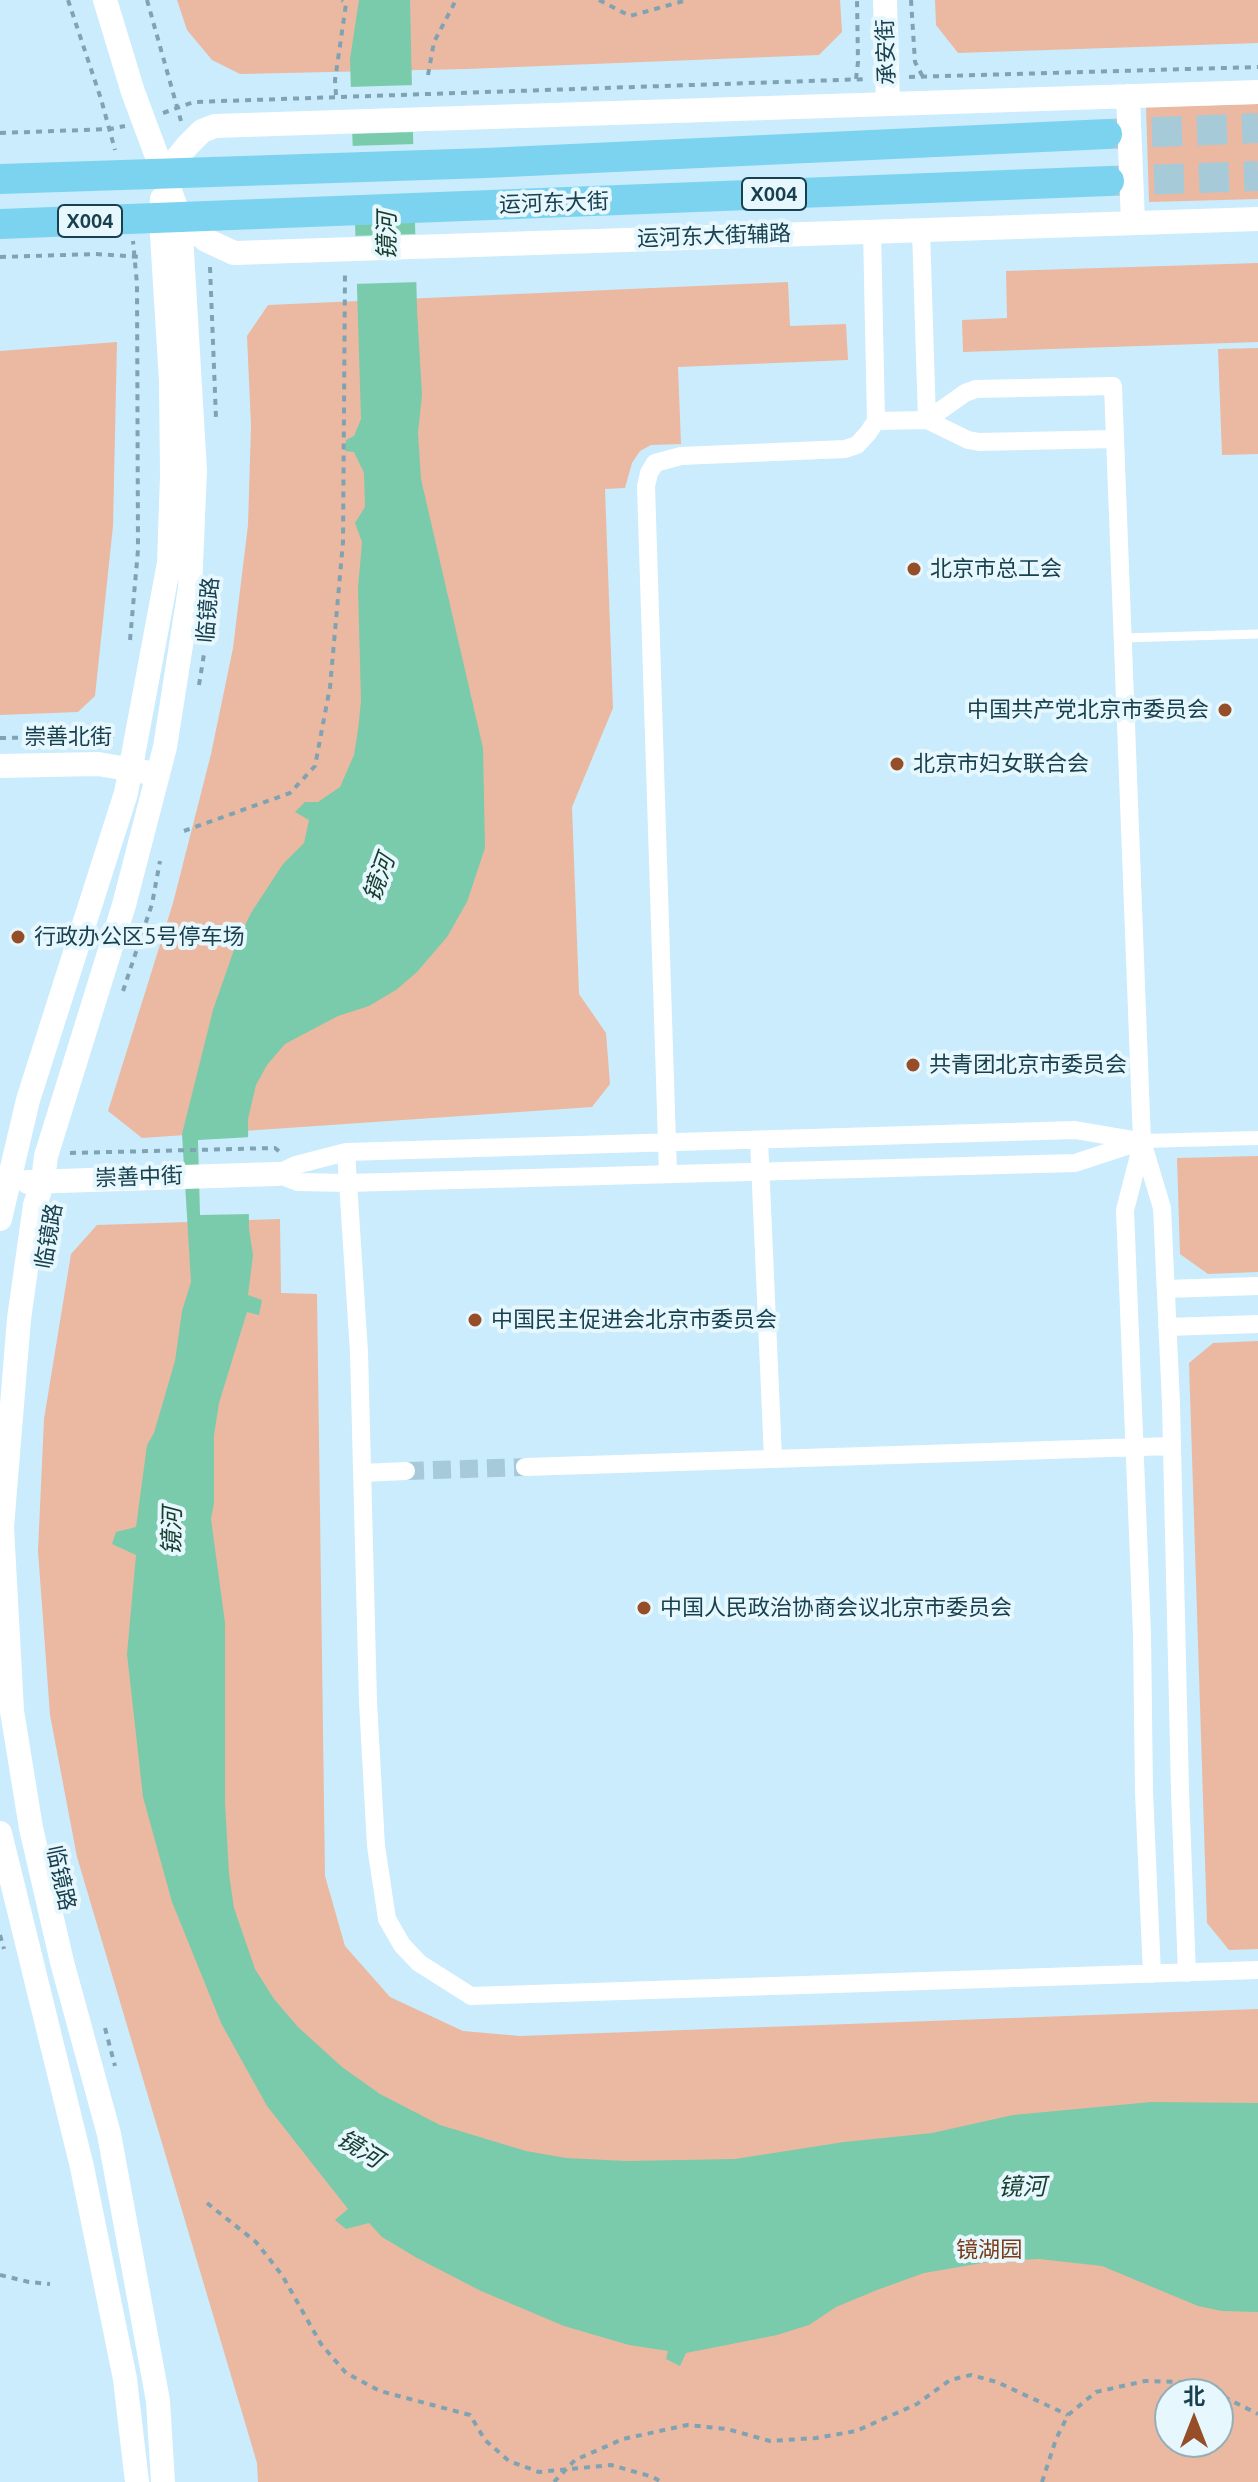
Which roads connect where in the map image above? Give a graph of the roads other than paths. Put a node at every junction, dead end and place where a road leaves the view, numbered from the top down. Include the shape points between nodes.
1 (105, 0) edge
2 (885, 0) edge
3 (1258, 92) edge
4 (1128, 96) junction
5 (888, 104) junction
6 (1107, 134) tunnel mouth
7 (165, 173) junction
8 (0, 179) edge
9 (1109, 181) tunnel mouth
10 (171, 219) junction
11 (1258, 219) edge
12 (1133, 223) junction
13 (0, 224) edge
14 (921, 230) junction
15 (872, 231) junction
16 (927, 420) junction
17 (876, 421) junction
18 (1115, 439) junction
19 (1258, 634) edge
20 (1123, 638) junction
21 (0, 766) edge
22 (122, 767) junction
23 (157, 775) junction
24 (1258, 1138) edge
25 (759, 1140) junction
26 (1142, 1141) junction
27 (667, 1142) junction
28 (346, 1152) junction
29 (761, 1171) junction
30 (277, 1174) junction
31 (668, 1174) junction
32 (52, 1181) junction
33 (5, 1183) edge
34 (348, 1183) junction
35 (0, 1219) edge
36 (1258, 1286) edge
37 (1166, 1289) junction
38 (1258, 1324) edge
39 (1167, 1327) junction
40 (1134, 1446) junction
41 (1172, 1446) junction
42 (773, 1458) junction
43 (525, 1467) tunnel mouth
44 (406, 1471) tunnel mouth
45 (362, 1473) junction
46 (1, 1527) edge
47 (0, 1833) edge
48 (1258, 1970) edge
49 (1187, 1973) junction
50 (1152, 1974) junction
51 (137, 2482) edge
52 (163, 2482) edge

1 - 7 street, 临镜路
2 - 5 street, 承安街
3 - 4 street
4 - 5 street
4 - 12 street
5 - 7 street via 454,117 335,115 215,126 202,131
6 - 7 main road, 运河东大街 / X004
7 - 8 main road, 运河东大街 / X004
7 - 10 street, 临镜路
9 - 10 main road, 运河东大街 / X004
10 - 13 main road, 运河东大街 / X004
10 - 15 street, 运河东大街辅路 via 234,253 340,256 451,245
10 - 22 street, 临镜路 via 169,563
10 - 23 street, 临镜路 via 195,471 190,588
11 - 12 street, 运河东大街辅路
12 - 14 street, 运河东大街辅路
14 - 15 street, 运河东大街辅路
14 - 16 street
15 - 17 street
16 - 17 street
16 - 18 street via 979,442
16 - 18 street via 976,389 1113,386
17 - 27 street via 857,445 845,449 681,456 655,463 649,473
18 - 20 street
19 - 20 lane
20 - 26 street
21 - 22 street, 崇善北街
22 - 23 street, 崇善北街
22 - 33 street, 临镜路 via 105,865
23 - 32 street, 临镜路
24 - 26 street
25 - 26 street via 1075,1130
25 - 27 street
25 - 29 street
26 - 29 street via 1075,1163
26 - 37 street via 1162,1208
26 - 40 street via 1125,1210
27 - 28 street
27 - 31 street
28 - 30 street
28 - 34 street
29 - 31 street
29 - 42 street
30 - 32 street, 崇善中街
30 - 34 street via 298,1182
31 - 34 street
32 - 33 street, 崇善中街
32 - 46 street, 临镜路 via 35,1205
33 - 35 street, 临镜路
34 - 45 street
36 - 37 street
37 - 39 street
38 - 39 street
39 - 41 street
40 - 41 street
40 - 42 street
40 - 50 street
41 - 49 street
42 - 43 street
44 - 45 street
45 - 50 street via 376,1846 387,1919 419,1963 471,1996
46 - 52 street, 临镜路 via 12,1711 31,1828 109,2134 158,2401
47 - 51 street via 88,2197 125,2379
48 - 49 street
49 - 50 street

